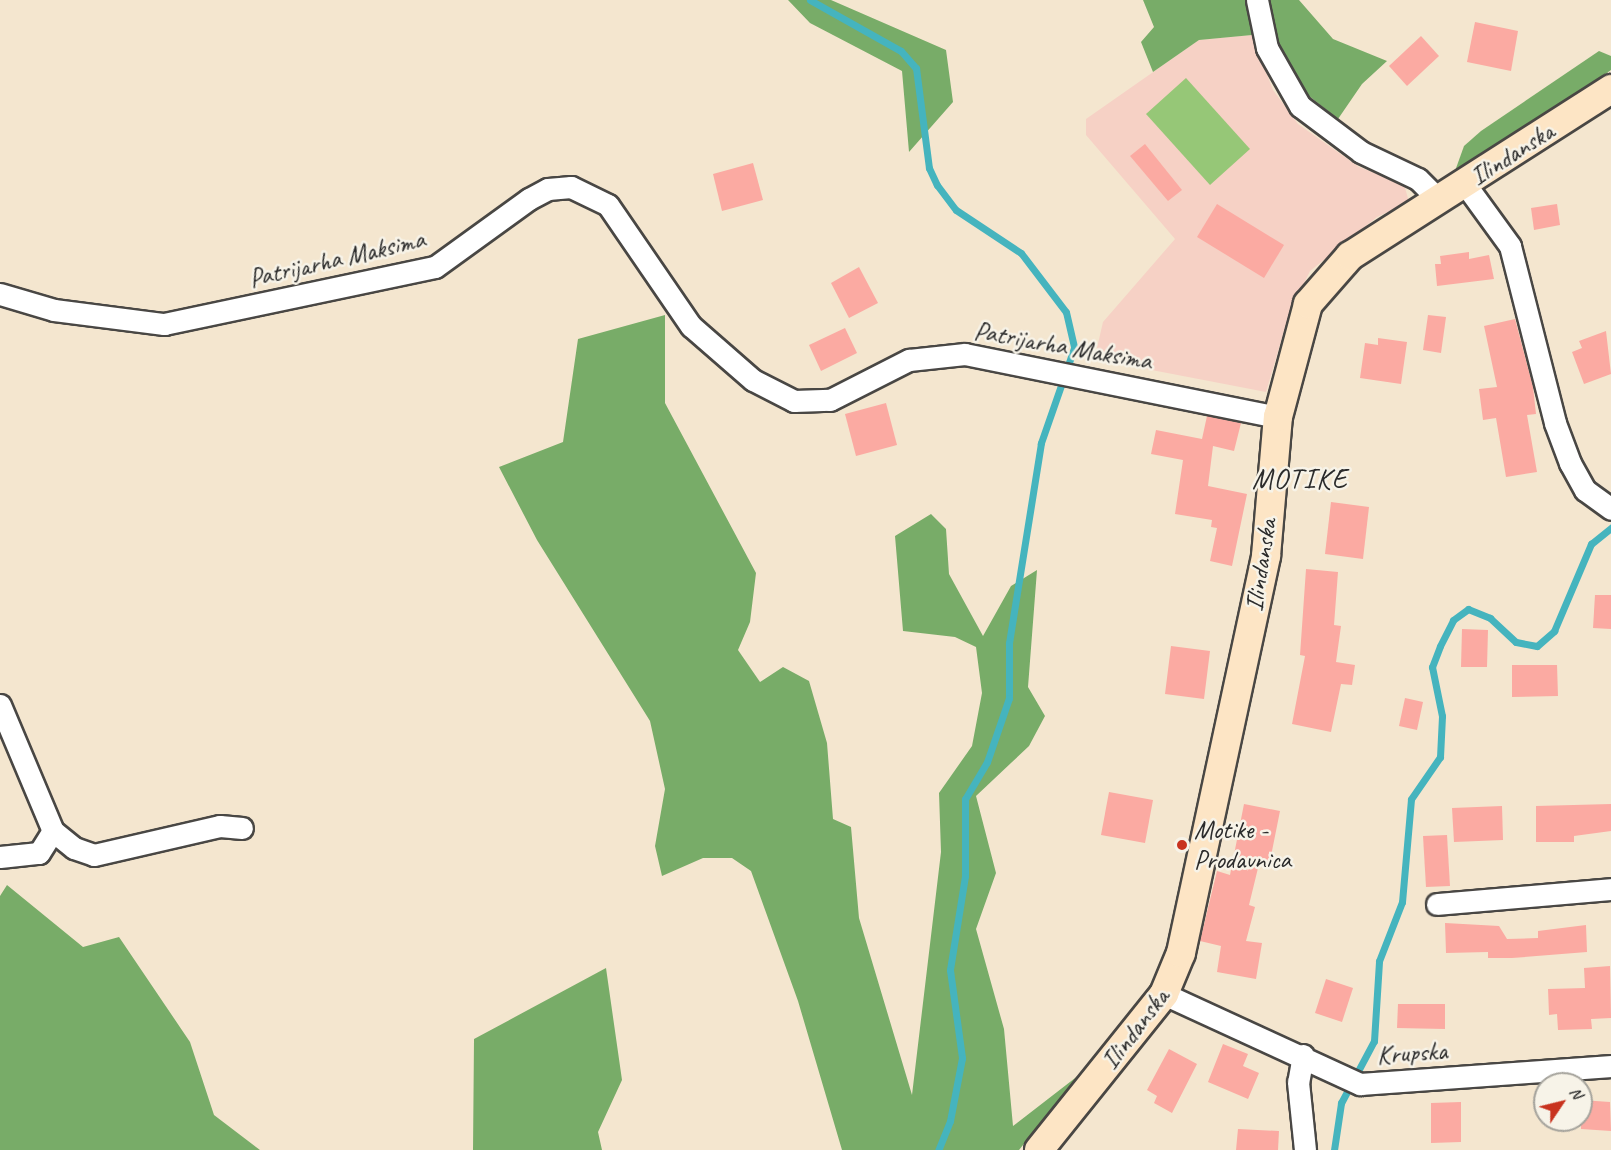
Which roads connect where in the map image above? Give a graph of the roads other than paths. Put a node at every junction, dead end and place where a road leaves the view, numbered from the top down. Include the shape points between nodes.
1 (1257, 0) edge
2 (1611, 89) edge
3 (1466, 184) junction
4 (1438, 200) junction
5 (0, 294) edge
6 (1278, 417) junction
7 (1611, 509) edge
8 (0, 705) edge
9 (243, 828) dead end
10 (53, 831) junction
11 (0, 857) edge
12 (1611, 889) edge
13 (1437, 904) dead end
14 (1164, 994) junction
15 (1302, 1055) junction
16 (1611, 1066) edge
17 (1039, 1150) edge
18 (1305, 1150) edge

1 - 4 street via 1267,48 1300,106 1361,152 1418,179
2 - 3 street, Ilindanska
3 - 4 street, Ilindanska
3 - 7 street via 1510,246 1554,423 1570,463 1585,490
4 - 6 street, Ilindanska via 1350,256 1319,286 1308,304
5 - 6 street, Patrijarha Maksima via 54,310 164,324 435,267 529,199 548,189 571,187 608,205 691,326 753,380 794,401 830,400 909,360 965,354 1080,374
6 - 14 street, Ilindanska via 1266,556 1192,905
8 - 10 street
9 - 10 street via 220,826 94,855 74,848
10 - 11 street via 39,853
12 - 13 street
14 - 15 street, Krupska
14 - 17 street, Ilindanska
15 - 16 street, Krupska via 1360,1084
15 - 18 street via 1298,1082

